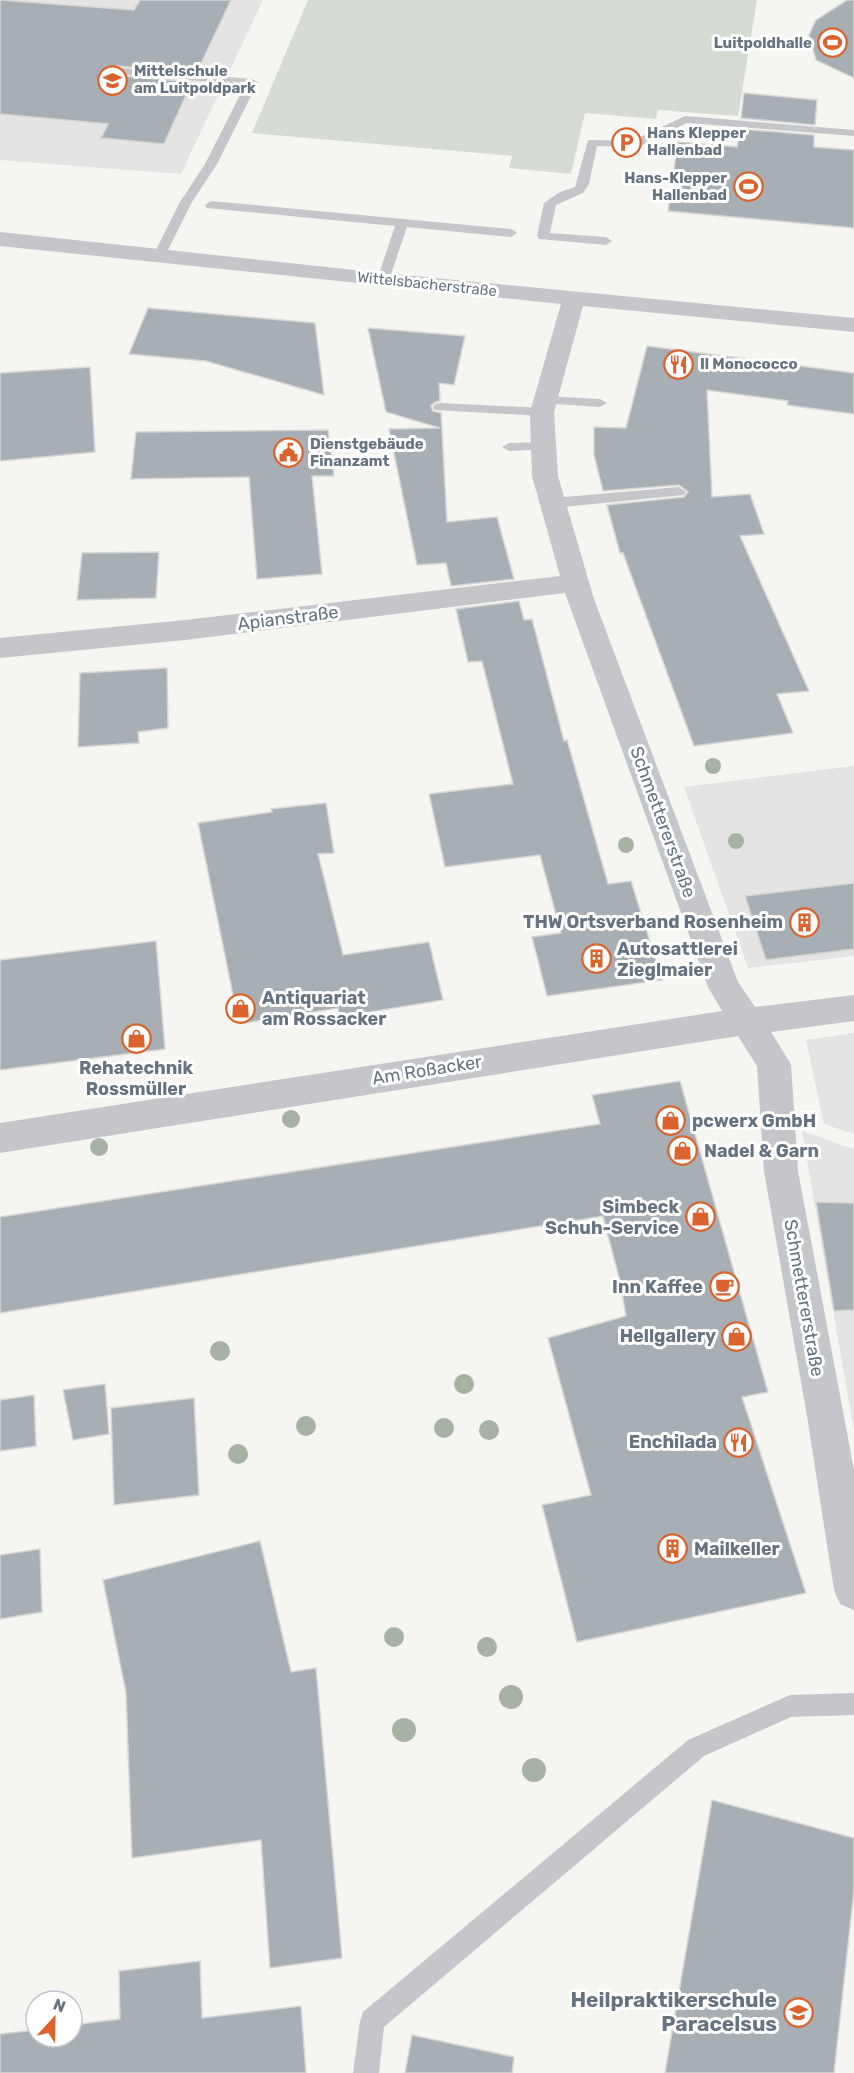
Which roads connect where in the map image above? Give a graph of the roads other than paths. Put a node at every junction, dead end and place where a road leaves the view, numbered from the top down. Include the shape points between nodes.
1 (117, 71) dead end
2 (854, 133) edge
3 (211, 205) dead end
4 (402, 223) junction
5 (512, 233) dead end
6 (0, 239) edge
7 (606, 241) dead end
8 (159, 256) junction
9 (383, 280) junction
10 (574, 298) junction
11 (854, 325) edge
12 (600, 403) dead end
13 (544, 406) junction
14 (440, 407) dead end
15 (544, 446) junction
16 (509, 447) dead end
17 (680, 492) dead end
18 (553, 503) junction
19 (575, 583) junction
20 (0, 648) edge
21 (854, 1008) edge
22 (745, 1021) junction
23 (0, 1138) edge
24 (854, 1590) edge
25 (854, 1704) edge
26 (366, 2073) edge

1 - 8 lane via 252,82
2 - 7 lane via 685,119 634,145 592,142 583,184 579,190 550,203 543,236
3 - 4 lane
4 - 5 lane
4 - 9 lane
6 - 8 street, Wittelsbacherstraße
8 - 9 street, Wittelsbacherstraße
9 - 10 street, Wittelsbacherstraße
10 - 11 street, Wittelsbacherstraße
10 - 13 street, Schmettererstraße
12 - 13 lane
13 - 14 lane
13 - 15 street, Schmettererstraße
15 - 16 lane
15 - 18 street, Schmettererstraße via 545,476
17 - 18 lane
18 - 19 street, Schmettererstraße
19 - 20 street, Apianstraße
19 - 22 street, Schmettererstraße via 724,987
21 - 22 street, Am Roßacker
22 - 23 street, Am Roßacker
22 - 24 street, Schmettererstraße via 774,1064 781,1171
25 - 26 lane via 790,1706 696,1748 372,2021

